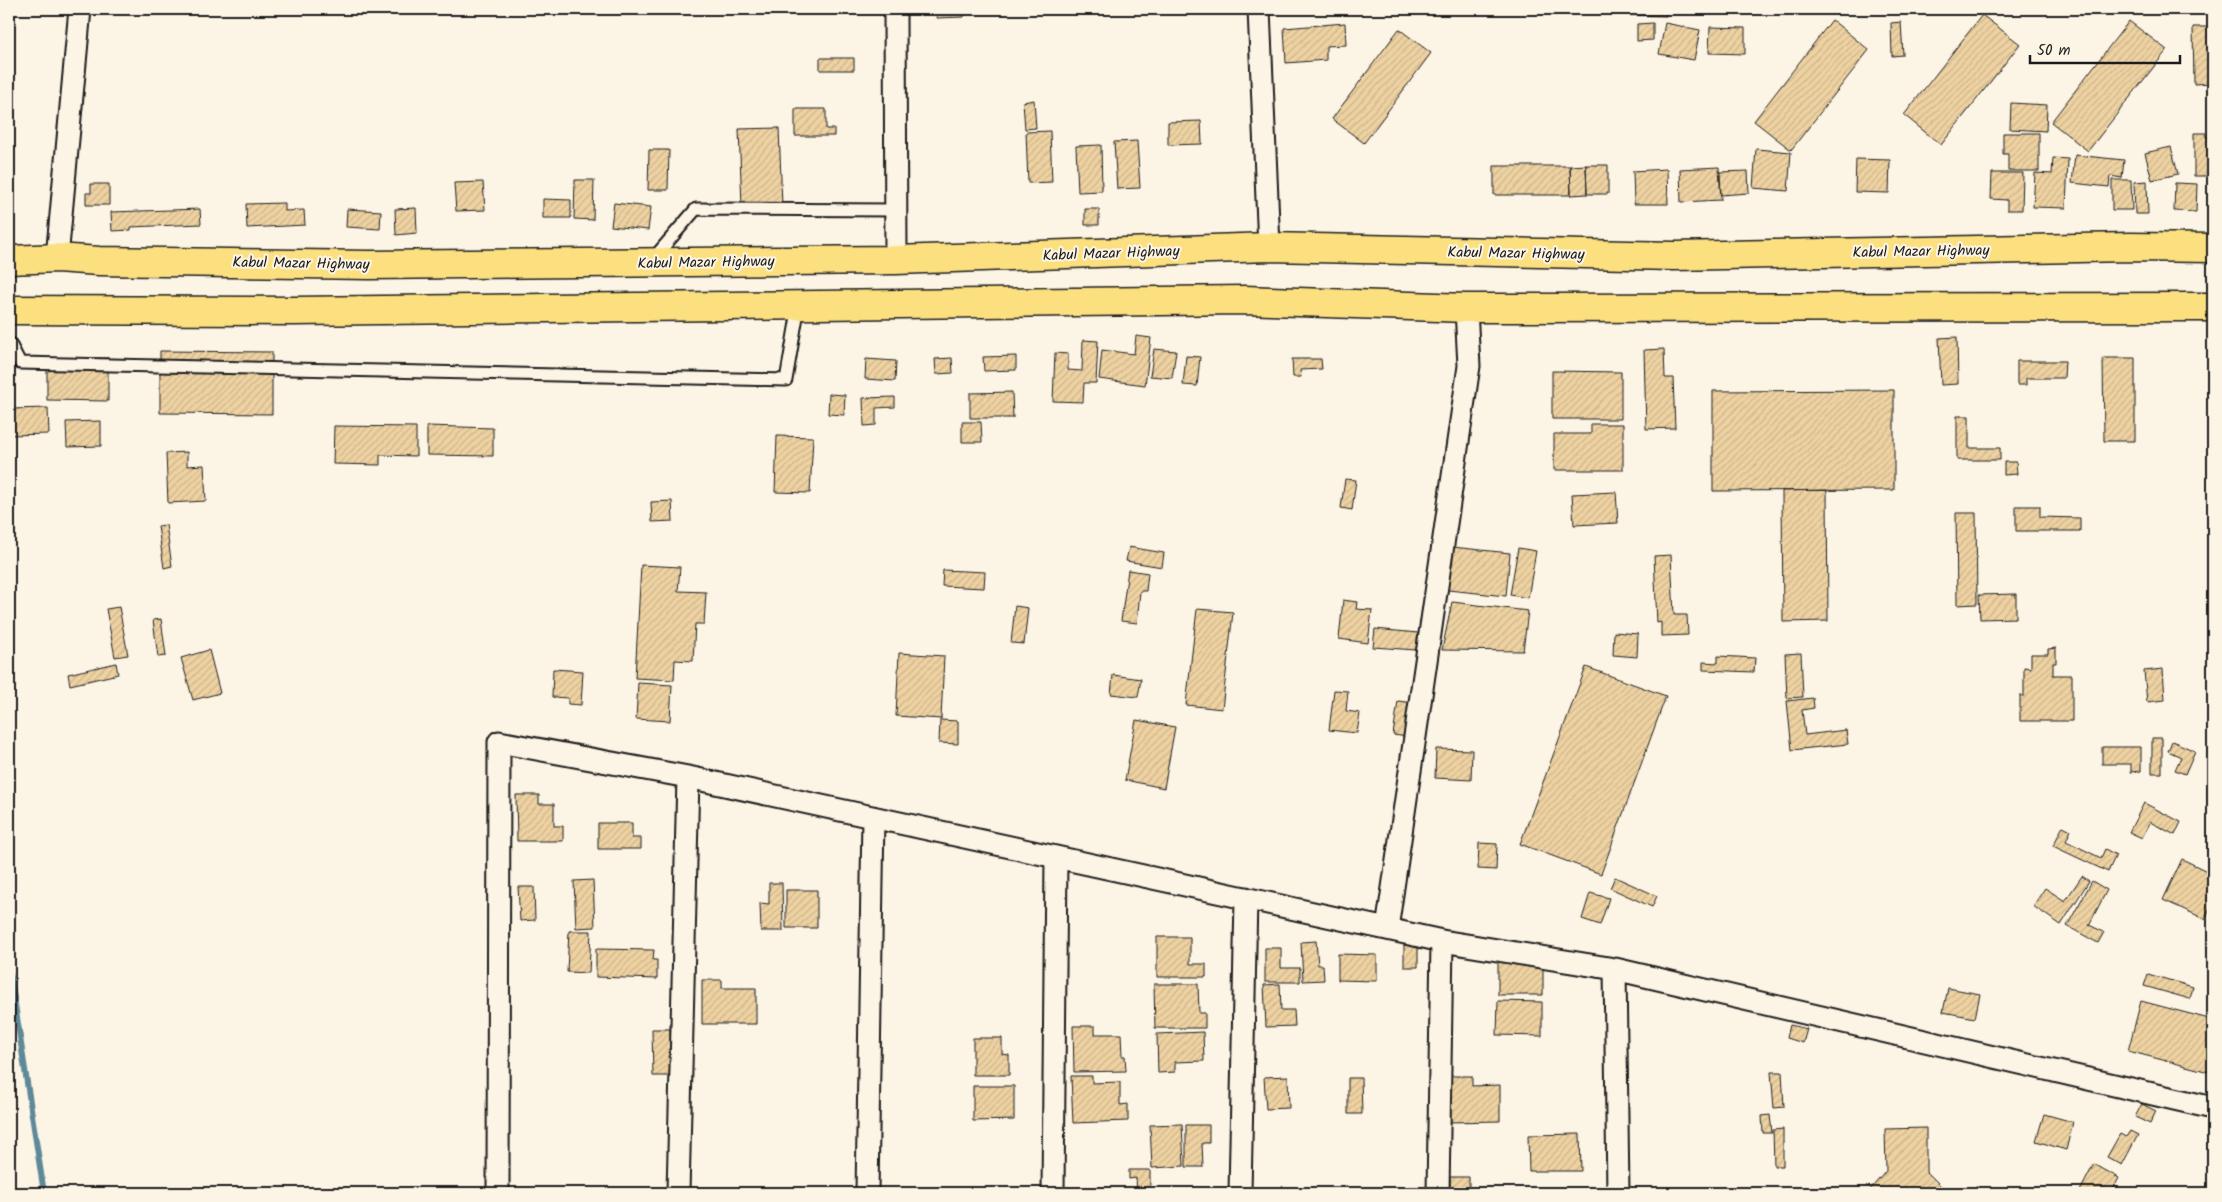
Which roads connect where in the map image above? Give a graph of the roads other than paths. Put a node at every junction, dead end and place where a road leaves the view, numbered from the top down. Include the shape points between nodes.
1 (80, 9) edge
2 (895, 9) edge
3 (1259, 9) edge
4 (896, 210) junction
5 (1269, 247) junction
6 (2213, 248) edge
7 (58, 258) junction
8 (9, 260) edge
9 (896, 260) junction
10 (651, 263) junction
11 (799, 306) junction
12 (2213, 307) edge
13 (1466, 308) junction
14 (9, 310) edge
15 (9, 342) edge
16 (688, 777) junction
17 (873, 817) junction
18 (1056, 857) junction
19 (1246, 898) junction
20 (1387, 929) junction
21 (1442, 941) junction
22 (1614, 969) junction
23 (2213, 1108) edge
24 (498, 1193) edge
25 (678, 1193) edge
26 (867, 1193) edge
27 (1053, 1193) edge
28 (1240, 1193) edge
29 (1438, 1193) edge
30 (1618, 1193) edge

1 - 7 street
2 - 4 street
3 - 5 street
4 - 9 street
4 - 10 lane via 696,209
5 - 6 highway, Kabul Mazar Highway via 1674,256
5 - 9 highway, Kabul Mazar Highway
7 - 8 highway, Kabul Mazar Highway
7 - 10 highway, Kabul Mazar Highway via 369,265
9 - 10 highway, Kabul Mazar Highway
11 - 13 highway via 1245,300
11 - 14 highway
11 - 15 lane via 786,380 20,363
12 - 13 highway
13 - 20 street via 1469,366
16 - 17 street
16 - 24 street via 500,742
16 - 25 street
17 - 18 street
17 - 26 street
18 - 19 street
18 - 27 street
19 - 20 street
19 - 28 street
20 - 21 street
21 - 22 street
21 - 29 street
22 - 23 street
22 - 30 street

